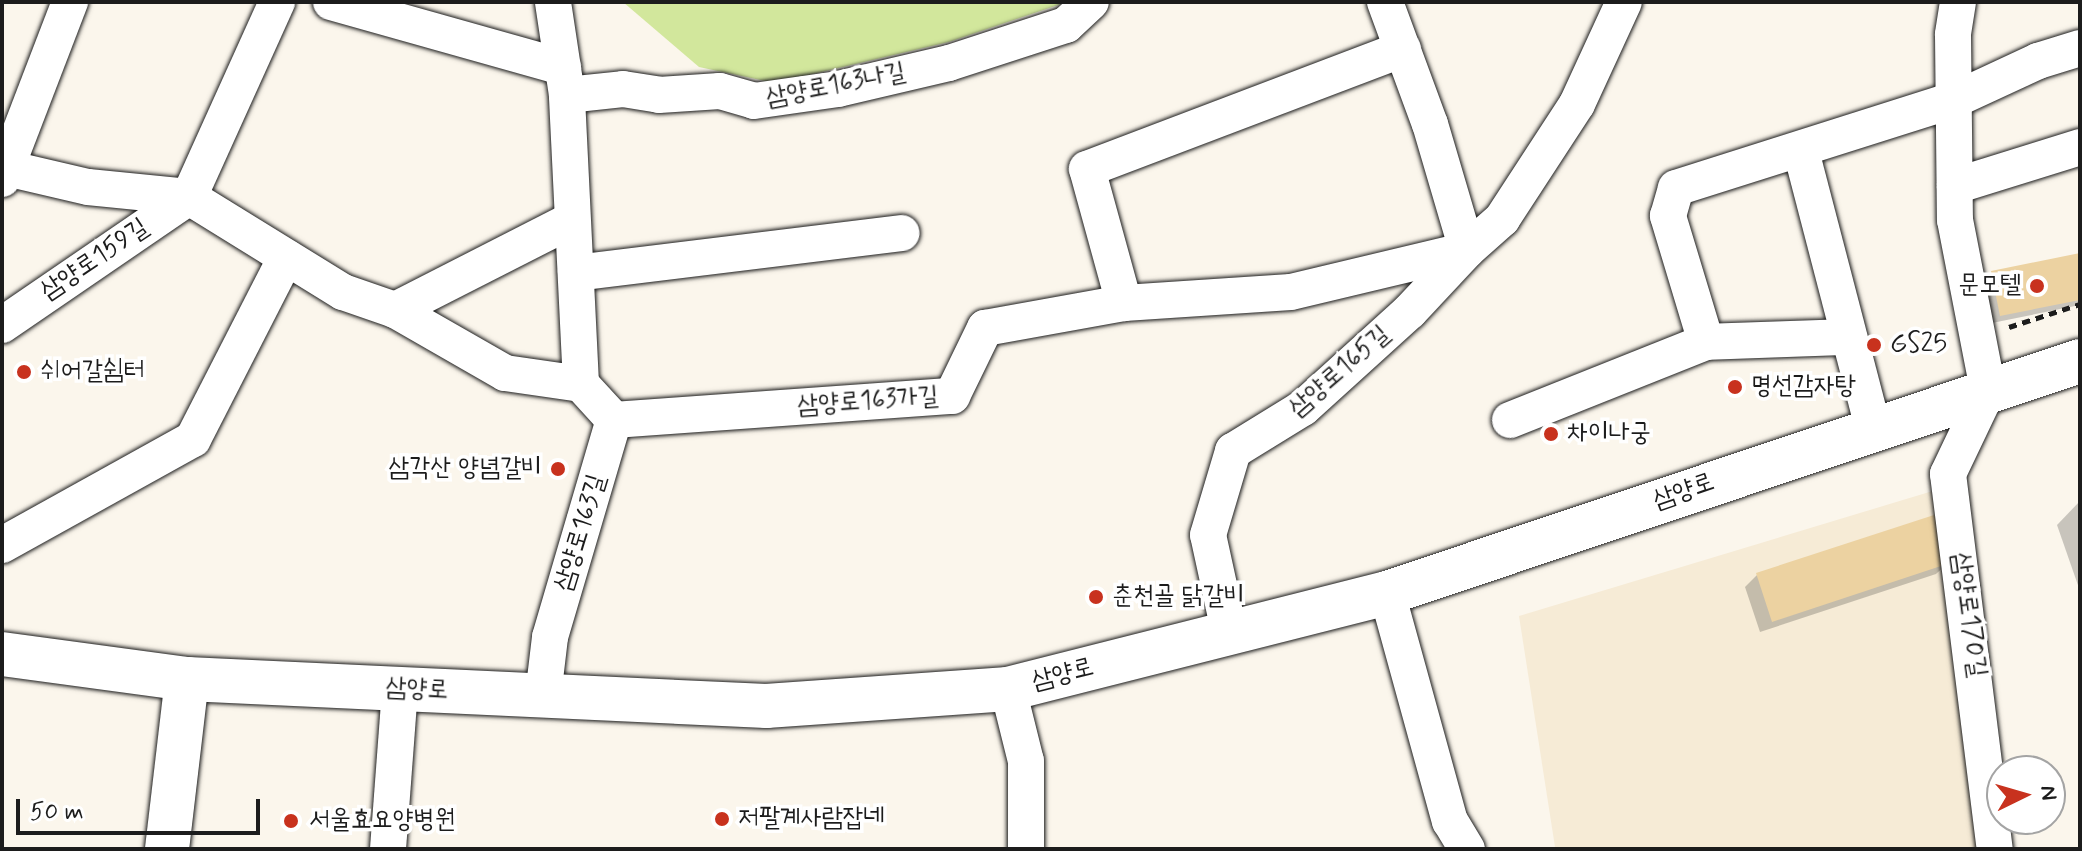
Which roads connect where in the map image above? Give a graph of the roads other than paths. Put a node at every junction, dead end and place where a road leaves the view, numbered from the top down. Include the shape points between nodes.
1 (70, 2) edge
2 (277, 2) edge
3 (331, 2) edge
4 (553, 2) edge
5 (1091, 2) edge
6 (1385, 2) edge
7 (1624, 2) edge
8 (1958, 2) edge
9 (2080, 48) edge
10 (1403, 49) junction
11 (565, 81) junction
12 (1954, 100) junction
13 (2080, 147) edge
14 (1801, 151) junction
15 (4, 171) edge
16 (1955, 186) junction
17 (189, 197) junction
18 (570, 221) junction
19 (902, 233) dead end
20 (1467, 250) junction
21 (286, 257) junction
22 (576, 273) junction
23 (1124, 303) junction
24 (395, 310) junction
25 (2, 325) edge
26 (1846, 337) junction
27 (1706, 342) junction
28 (2080, 361) edge
29 (581, 384) junction
30 (1988, 390) junction
31 (614, 420) junction
32 (1510, 420) dead end
33 (1873, 427) junction
34 (2, 545) edge
35 (1387, 593) junction
36 (1229, 631) junction
37 (2, 654) edge
38 (187, 679) junction
39 (400, 689) junction
40 (1008, 689) junction
41 (543, 696) junction
42 (167, 849) edge
43 (388, 849) edge
44 (1026, 849) edge
45 (1467, 849) edge
46 (1995, 849) edge

1 - 15 street
2 - 17 street
3 - 11 street
4 - 11 street
5 - 11 street, 삼양로163나길 via 1066,25 949,63 838,89 754,101 720,91 659,95
6 - 10 street
7 - 20 street, 삼양로165길 via 1577,104 1502,219
8 - 12 street
9 - 12 street via 2038,61
10 - 20 street
10 - 23 street via 1087,169
11 - 18 street
12 - 14 street
12 - 16 street
13 - 16 street
14 - 26 street
14 - 27 street via 1684,184 1668,200 1668,216
15 - 17 street via 88,187
16 - 30 street via 1955,220
17 - 21 street
17 - 25 street, 삼양로159길
18 - 22 street
18 - 24 street
19 - 22 street
20 - 23 street, 삼양로163가길 via 1291,292
20 - 36 street, 삼양로165길 via 1410,311 1303,408 1233,451 1208,535
21 - 24 street via 343,292
21 - 34 street via 193,439
22 - 29 street
23 - 31 street, 삼양로163가길 via 985,328 952,396
24 - 29 street via 505,373
26 - 27 street
26 - 33 street
27 - 32 street
28 - 30 main road, 삼양로
29 - 31 street
30 - 33 main road, 삼양로
30 - 46 street, 삼양로170길 via 1948,474
31 - 41 street, 삼양로163길 via 550,637
33 - 35 main road, 삼양로
35 - 36 main road, 삼양로
35 - 45 street via 1450,821
36 - 40 main road, 삼양로
37 - 38 main road, 삼양로
38 - 39 main road, 삼양로
38 - 42 main road
39 - 41 main road, 삼양로
39 - 43 street
40 - 41 main road, 삼양로 via 766,706
40 - 44 street via 1026,761

